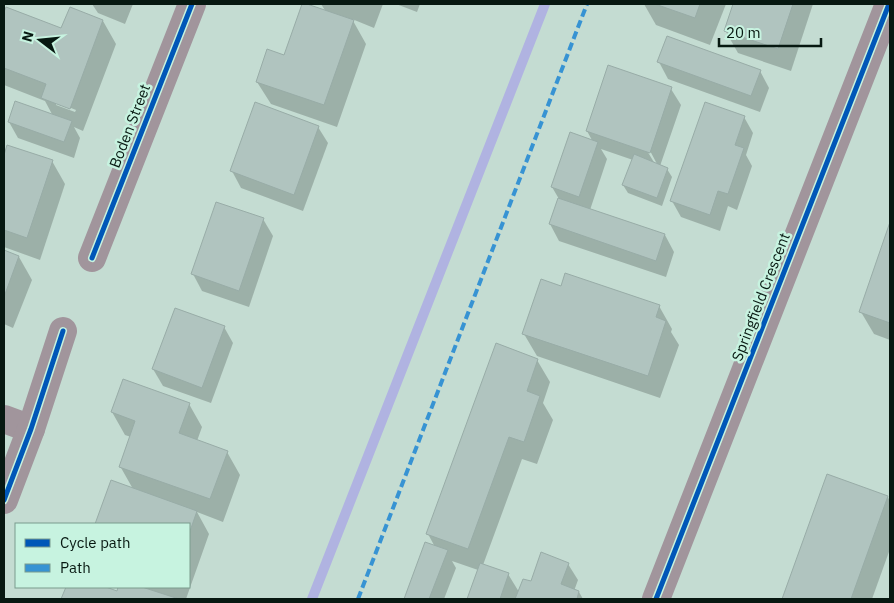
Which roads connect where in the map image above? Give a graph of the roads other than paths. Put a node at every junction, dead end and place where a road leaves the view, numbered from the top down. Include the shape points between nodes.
1 (192, 4) edge
2 (889, 4) edge
3 (92, 258) dead end
4 (63, 331) dead end
5 (4, 419) edge
6 (31, 429) junction
7 (4, 500) edge
8 (656, 599) edge

1 - 3 street, Boden Street
2 - 8 street, Springfield Crescent
4 - 6 street
5 - 6 street
6 - 7 street

